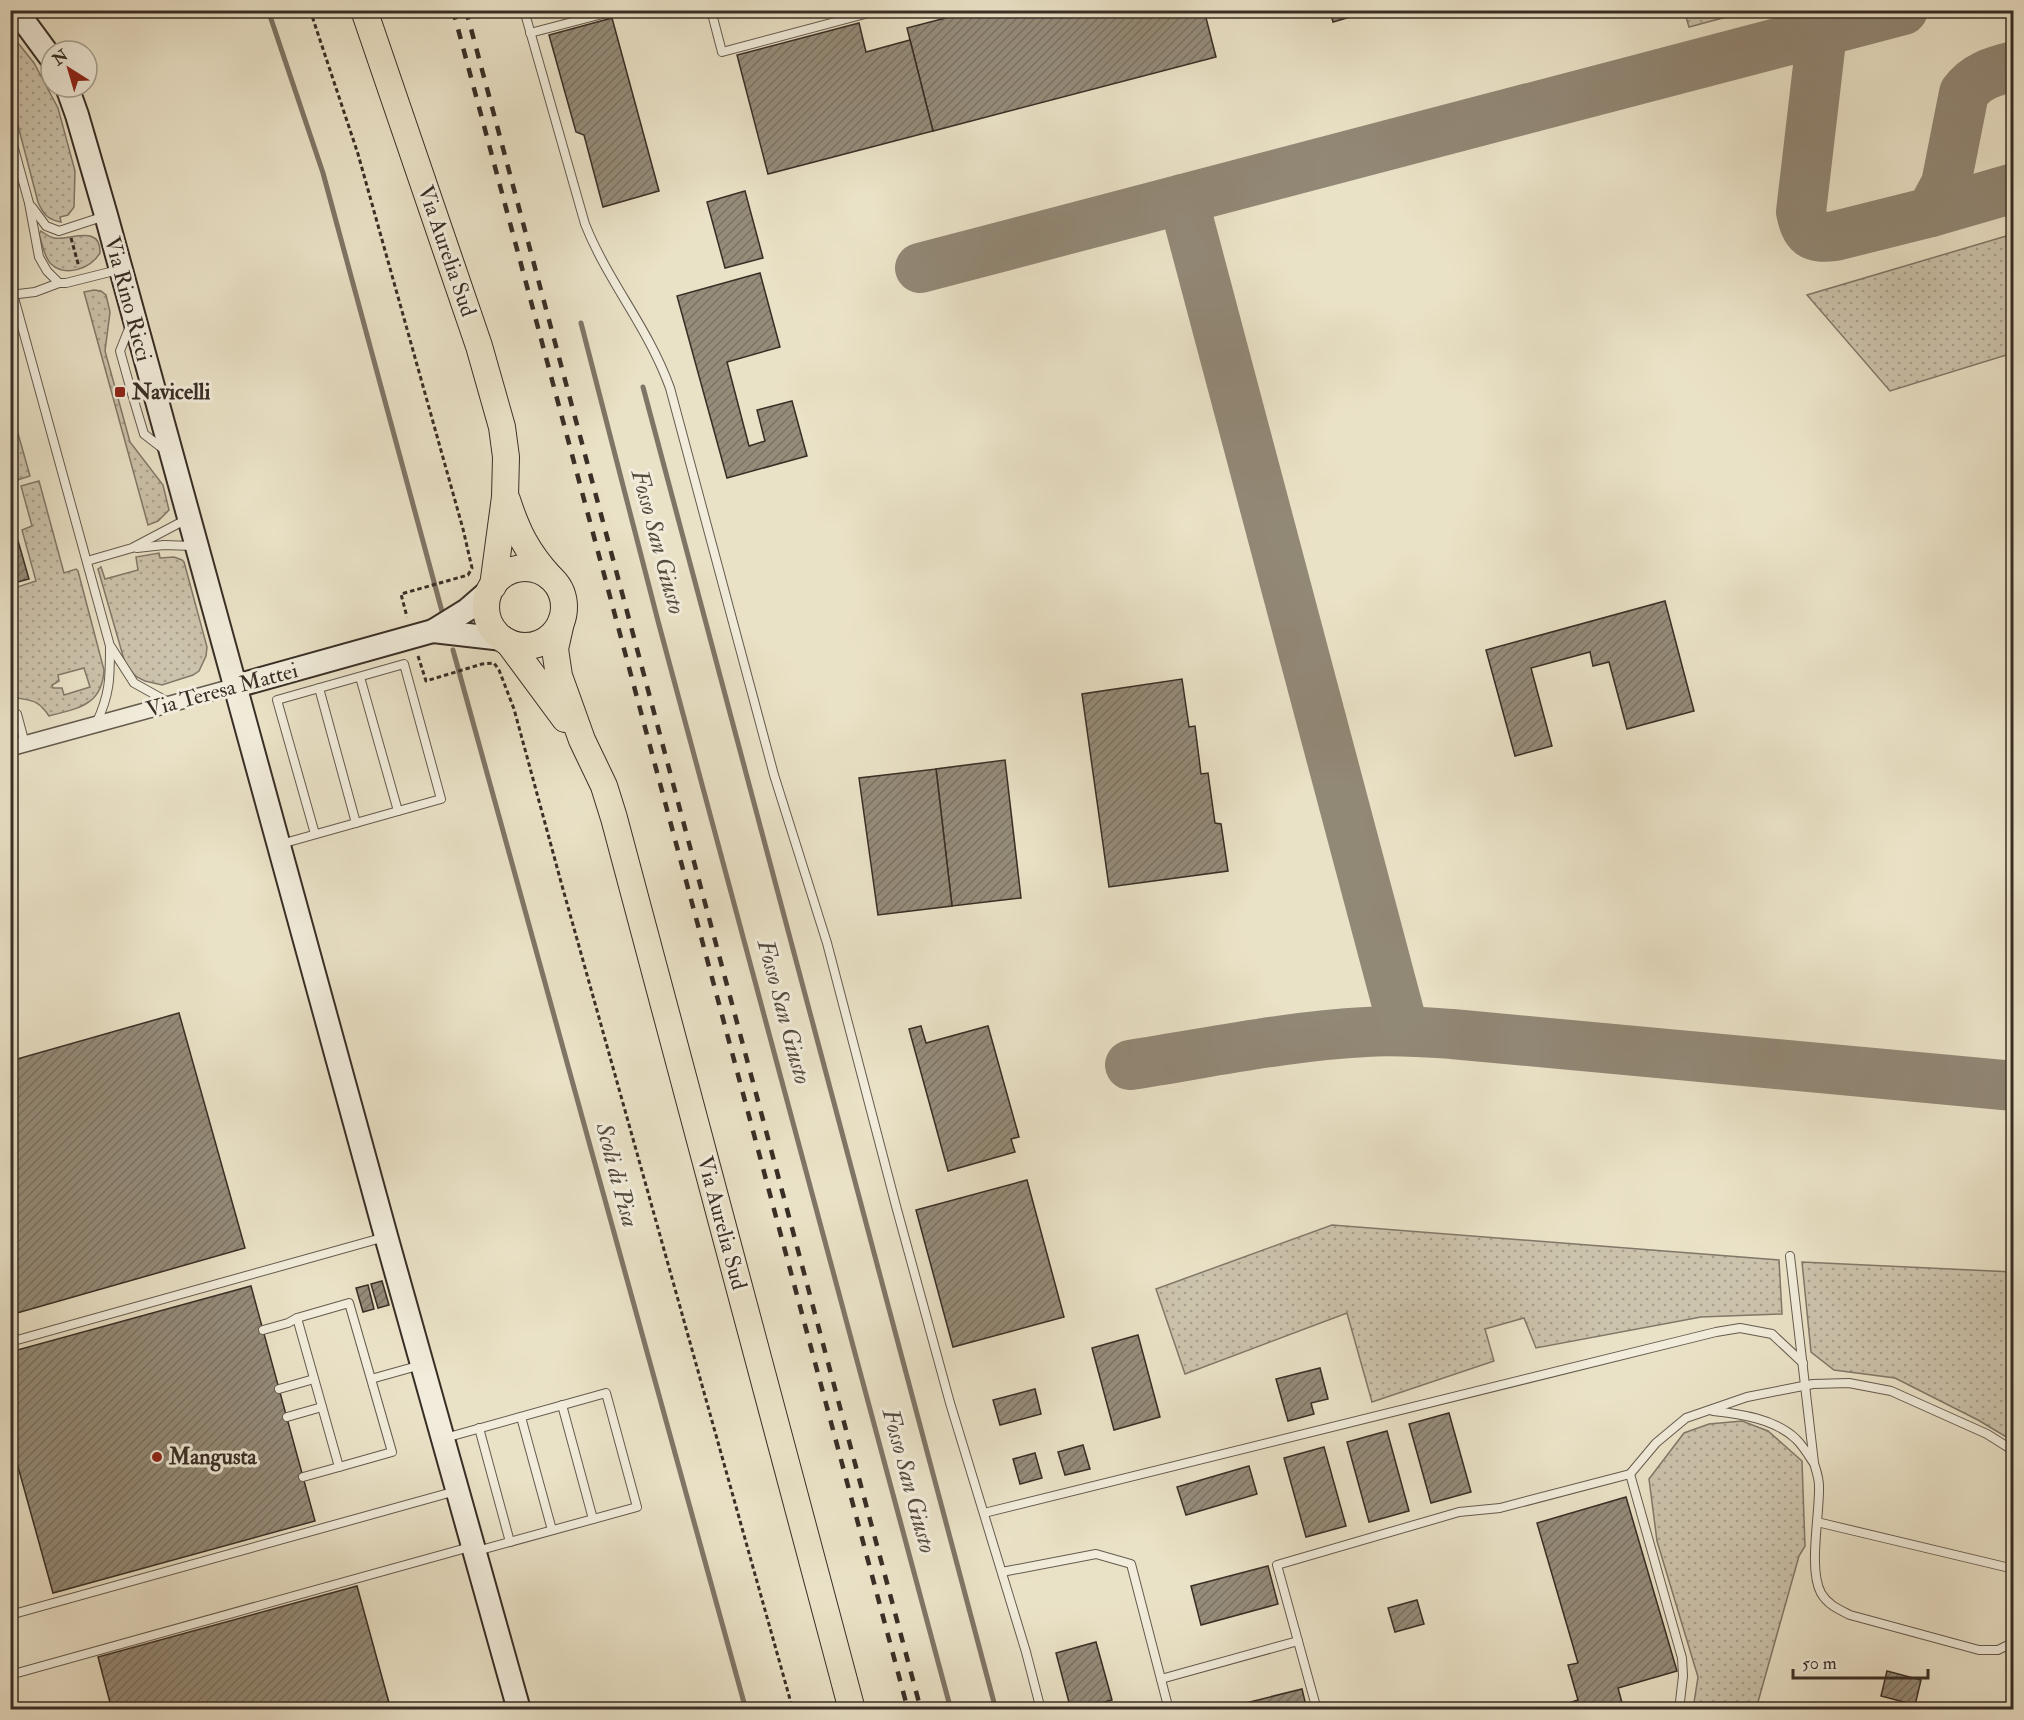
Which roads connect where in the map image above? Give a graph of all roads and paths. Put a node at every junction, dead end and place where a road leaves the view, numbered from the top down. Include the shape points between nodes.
1 (14, 10) edge
2 (310, 10) edge
3 (364, 10) edge
4 (524, 10) edge
5 (618, 10) edge
6 (711, 10) edge
7 (880, 10) edge
8 (849, 15) edge
9 (530, 33) junction
10 (39, 42) edge
11 (71, 99) edge
12 (10, 134) edge
13 (29, 203) junction
14 (106, 215) junction
15 (71, 237) dead end
16 (120, 269) junction
17 (80, 270) dead end
18 (59, 283) junction
19 (12, 294) edge
20 (506, 497) junction
21 (189, 518) junction
22 (195, 546) junction
23 (132, 548) junction
24 (87, 561) junction
25 (550, 577) junction
26 (491, 588) junction
27 (561, 622) junction
28 (408, 623) dead end
29 (433, 631) junction
30 (505, 641) junction
31 (110, 646) junction
32 (418, 655) dead end
33 (360, 677) junction
34 (236, 686) junction
35 (319, 688) junction
36 (170, 704) junction
37 (10, 716) edge
38 (96, 724) junction
39 (582, 740) junction
40 (18, 746) edge
41 (398, 811) junction
42 (356, 823) junction
43 (315, 834) junction
44 (279, 844) junction
45 (386, 1236) junction
46 (1790, 1256) dead end
47 (297, 1318) junction
48 (263, 1330) dead end
49 (10, 1342) edge
50 (1803, 1363) junction
51 (423, 1365) junction
52 (314, 1379) junction
53 (371, 1379) junction
54 (1805, 1385) junction
55 (279, 1389) dead end
56 (562, 1405) junction
57 (322, 1407) junction
58 (1709, 1410) junction
59 (287, 1417) dead end
60 (521, 1417) junction
61 (479, 1428) junction
62 (443, 1438) junction
63 (2013, 1451) edge
64 (1814, 1463) junction
65 (339, 1467) junction
66 (1630, 1474) junction
67 (303, 1477) dead end
68 (458, 1490) junction
69 (984, 1513) junction
70 (593, 1519) junction
71 (1817, 1522) junction
72 (552, 1530) junction
73 (510, 1542) junction
74 (475, 1549) junction
75 (2013, 1569) edge
76 (1002, 1572) junction
77 (10, 1615) edge
78 (1298, 1641) junction
79 (2013, 1641) edge
80 (10, 1675) edge
81 (1161, 1679) junction
82 (519, 1710) edge
83 (793, 1710) edge
84 (852, 1710) edge
85 (1041, 1710) edge
86 (1169, 1710) edge
87 (1317, 1710) edge
88 (1679, 1710) edge

1 - 10 street
2 - 28 path via 358,154 472,568 468,575 401,594
3 - 20 main road, Via Aurelia Sud via 499,411 506,456
4 - 9 lane
5 - 9 lane
6 - 8 lane via 722,52
7 - 8 lane
9 - 69 lane via 587,230 652,343 670,388 774,775 827,943 950,1403
11 - 14 street, Via Rino Ricci
12 - 13 lane
13 - 14 lane via 46,226 59,231
13 - 18 lane via 39,257
14 - 16 street, Via Rino Ricci
15 - 17 path
16 - 18 lane
16 - 21 street, Via Rino Ricci
18 - 19 lane via 24,295
19 - 24 lane
20 - 25 main road via 523,542
20 - 26 main road
21 - 22 street, Via Rino Ricci
21 - 23 lane
22 - 23 lane
22 - 34 street, Via Rino Ricci
23 - 24 lane
24 - 31 lane
25 - 26 main road via 537,570 517,569 503,575
25 - 27 main road via 563,597
26 - 29 street via 467,610
26 - 30 main road via 486,614 490,626
27 - 30 main road via 542,643 525,646
27 - 39 main road via 556,662
29 - 30 street
29 - 34 street, Via Teresa Mattei
30 - 39 main road
31 - 36 lane via 134,683
31 - 38 lane via 110,682
32 - 83 path via 426,681 494,663 514,709
33 - 35 lane
33 - 41 lane
33 - 41 lane via 404,664 441,799
34 - 36 street, Via Teresa Mattei
34 - 44 street, Via Rino Ricci
35 - 42 lane
35 - 43 lane via 277,700
36 - 38 street, Via Teresa Mattei
37 - 40 lane via 17,714
38 - 40 street, Via Teresa Mattei
39 - 84 main road, Via Aurelia Sud via 614,818
41 - 42 lane
42 - 43 lane
43 - 44 lane
44 - 45 street, Via Rino Ricci
45 - 49 lane
45 - 51 street, Via Rino Ricci
46 - 50 lane
47 - 48 lane
47 - 52 lane
47 - 53 lane via 350,1303
50 - 54 lane
50 - 69 lane via 1772,1334 1740,1328 1716,1332
51 - 53 lane
51 - 62 street, Via Rino Ricci
52 - 55 lane
52 - 57 lane
53 - 65 lane via 392,1452
54 - 58 lane via 1747,1397
54 - 63 lane via 1849,1383 1890,1391 1987,1434
54 - 64 lane
56 - 60 lane
56 - 70 lane
56 - 70 lane via 606,1393 637,1507
57 - 59 lane
57 - 65 lane
58 - 64 lane via 1748,1415 1772,1425 1796,1439
58 - 66 lane via 1686,1418 1656,1443
60 - 61 lane
60 - 72 lane
61 - 62 lane
61 - 73 lane
62 - 68 street, Via Rino Ricci
64 - 71 lane via 1819,1484
65 - 67 lane
66 - 78 lane via 1500,1508 1459,1512 1277,1565
66 - 88 lane via 1682,1658
68 - 74 street, Via Rino Ricci
68 - 77 lane
69 - 76 lane
70 - 72 lane
71 - 75 lane
71 - 79 lane via 1816,1578 1830,1605 1850,1616 1979,1650 1998,1650
72 - 73 lane
73 - 74 lane
74 - 80 lane
74 - 82 street, Via Rino Ricci
76 - 81 lane via 1096,1554 1131,1564
76 - 85 lane
78 - 81 lane
78 - 87 lane
81 - 86 lane

